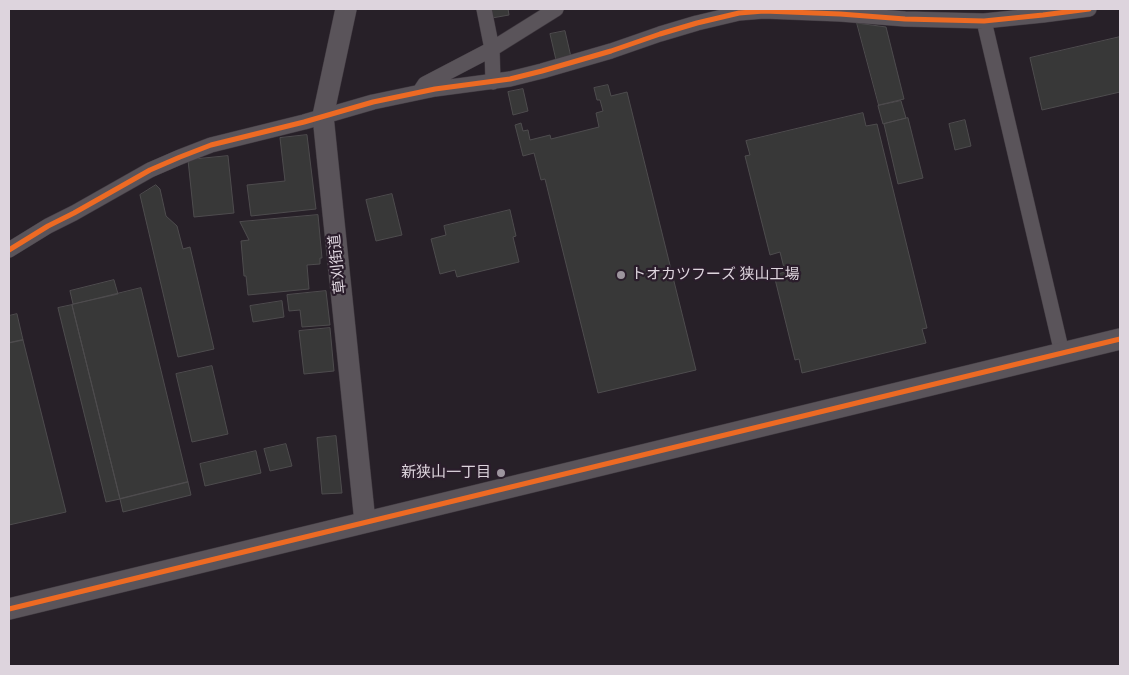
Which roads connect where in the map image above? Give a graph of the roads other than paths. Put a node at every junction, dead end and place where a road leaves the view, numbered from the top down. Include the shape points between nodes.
1 (346, 9) edge
2 (484, 9) edge
3 (556, 9) edge
4 (1089, 9) edge
5 (739, 11) edge
6 (944, 14) edge
7 (984, 21) junction
8 (492, 49) junction
9 (493, 82) junction
10 (420, 91) junction
11 (322, 116) junction
12 (9, 250) edge
13 (1120, 339) edge
14 (1062, 353) junction
15 (365, 522) junction
16 (9, 609) edge

1 - 11 street, 草刈街道
2 - 8 street
3 - 8 street
4 - 7 street
5 - 6 street via 905,19
5 - 9 street via 542,71
6 - 7 street
7 - 14 street
8 - 9 street
8 - 10 street via 425,84
9 - 10 street
10 - 11 street
11 - 12 street via 212,145 180,157 150,170
11 - 15 street, 草刈街道
13 - 14 street
14 - 15 street
15 - 16 street

